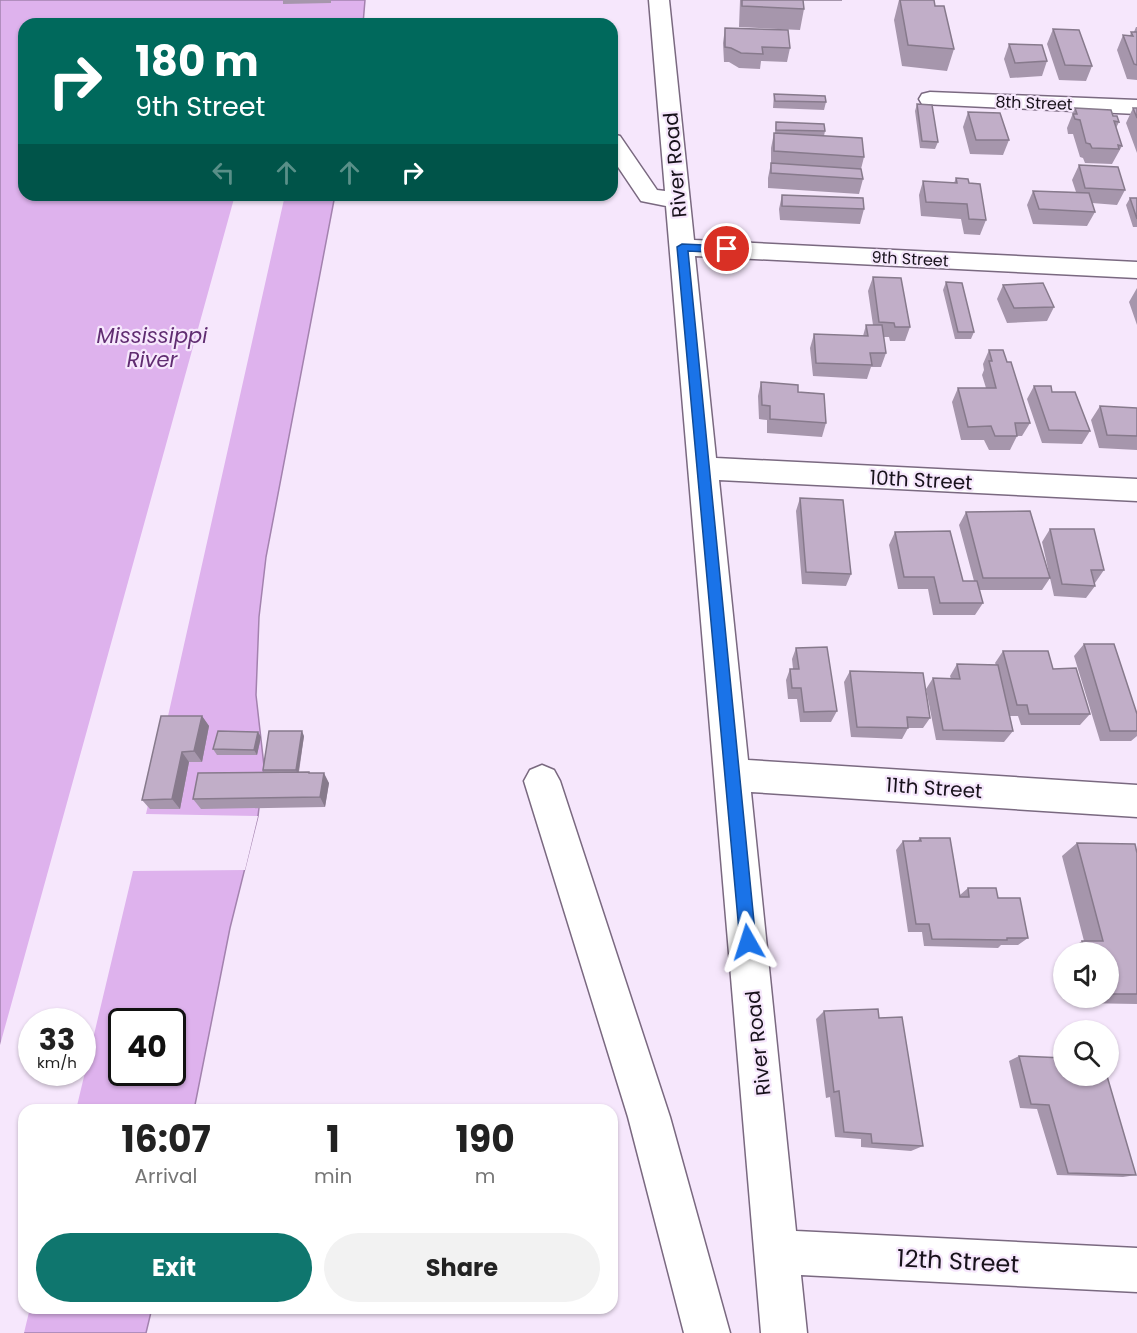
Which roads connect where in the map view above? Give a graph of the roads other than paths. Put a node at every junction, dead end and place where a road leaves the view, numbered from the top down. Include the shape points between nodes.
1 (659, 0) edge
2 (930, 99) dead end
3 (1137, 107) edge
4 (618, 150) edge
5 (678, 200) junction
6 (682, 247) junction
7 (1137, 270) edge
8 (704, 468) junction
9 (1137, 490) edge
10 (731, 775) junction
11 (542, 781) dead end
12 (1137, 801) edge
13 (778, 1252) junction
14 (1137, 1270) edge
15 (706, 1333) edge
16 (784, 1333) edge

1 - 5 street, River Road
2 - 3 street, 8th Street
4 - 5 street via 649,196
5 - 6 street, River Road
6 - 7 street, 9th Street
6 - 8 street, River Road
8 - 9 street, 10th Street
8 - 10 street, River Road
10 - 12 street, 11th Street
10 - 13 street, River Road
11 - 15 street via 649,1118
13 - 14 street, 12th Street
13 - 16 street, River Road

